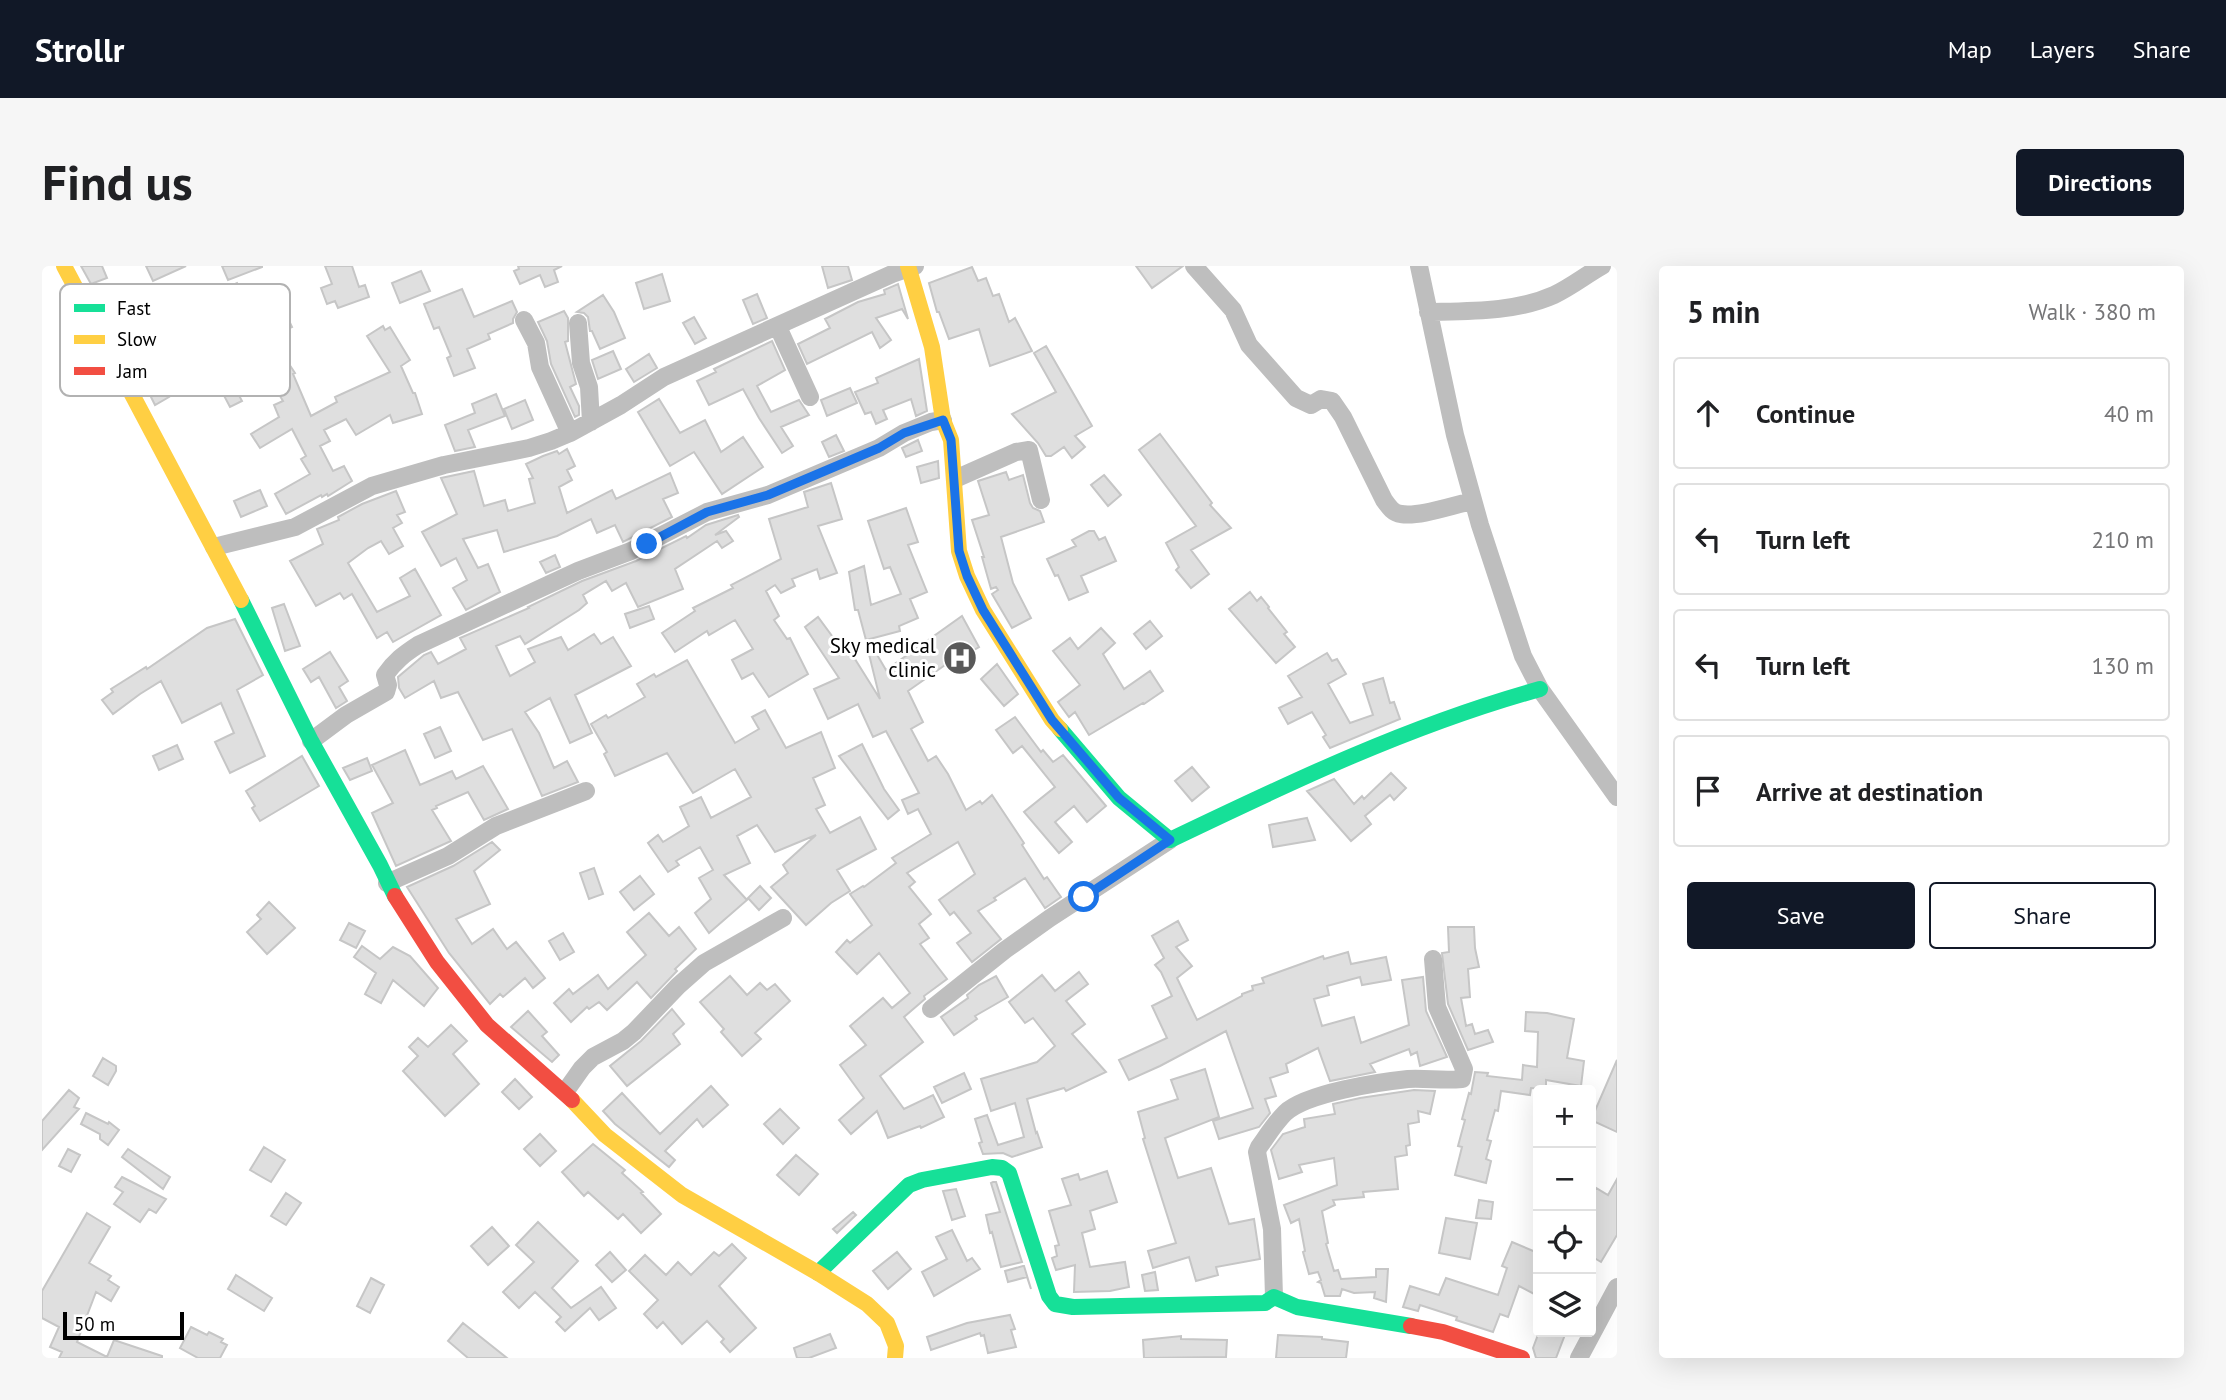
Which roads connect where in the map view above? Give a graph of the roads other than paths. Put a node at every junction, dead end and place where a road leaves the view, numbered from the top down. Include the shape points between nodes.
1 (1194, 266) edge
2 (1419, 266) edge
3 (1602, 266) edge
4 (68, 267) edge
5 (911, 267) edge
6 (77, 284) edge
7 (1429, 312) junction
8 (524, 320) dead end
9 (578, 323) dead end
10 (778, 327) junction
11 (135, 396) edge
12 (810, 397) dead end
13 (943, 420) junction
14 (591, 422) junction
15 (570, 433) junction
16 (955, 479) junction
17 (1041, 500) dead end
18 (1473, 501) junction
19 (214, 547) junction
20 (1540, 689) junction
21 (311, 741) junction
22 (586, 791) dead end
23 (1617, 797) edge
24 (1170, 840) junction
25 (387, 883) junction
26 (783, 918) dead end
27 (1433, 958) dead end
28 (931, 1009) dead end
29 (565, 1092) junction
30 (818, 1273) junction
31 (1617, 1287) edge
32 (1274, 1297) junction
33 (895, 1358) edge
34 (1522, 1358) edge
35 (1579, 1358) edge

1 - 18 street via 1233,310 1249,345 1296,398 1311,405 1321,399 1332,401 1391,510 1420,512
2 - 7 street
3 - 7 street via 1555,294 1527,304
4 - 6 street
5 - 10 street
5 - 13 street via 932,347
7 - 18 street
8 - 15 street
9 - 14 street
10 - 12 street
10 - 14 street via 664,377
11 - 19 street
13 - 16 street via 951,440
13 - 21 street via 768,495 707,512 631,551 418,645 394,663 386,675 386,692
14 - 15 street
15 - 19 street via 529,448 372,486 295,527
16 - 17 street via 1028,450
16 - 24 street via 959,551 983,610 1052,720 1119,798
18 - 20 street via 1523,656
19 - 21 street
20 - 23 street
20 - 24 street via 1356,751
21 - 25 street
22 - 25 street via 496,826 448,856
24 - 28 street via 1050,918
25 - 29 street via 437,962 487,1025
26 - 29 street via 704,963 634,1032 593,1057
27 - 32 street via 1437,1007 1464,1069 1462,1079 1377,1083 1307,1101 1285,1113 1256,1152 1272,1229
29 - 30 street via 606,1135 682,1195
30 - 32 street via 909,1185 992,1167 1009,1173 1055,1304 1265,1303
30 - 33 street via 867,1304 887,1323 896,1346
31 - 35 street
32 - 34 street via 1297,1307 1443,1332

